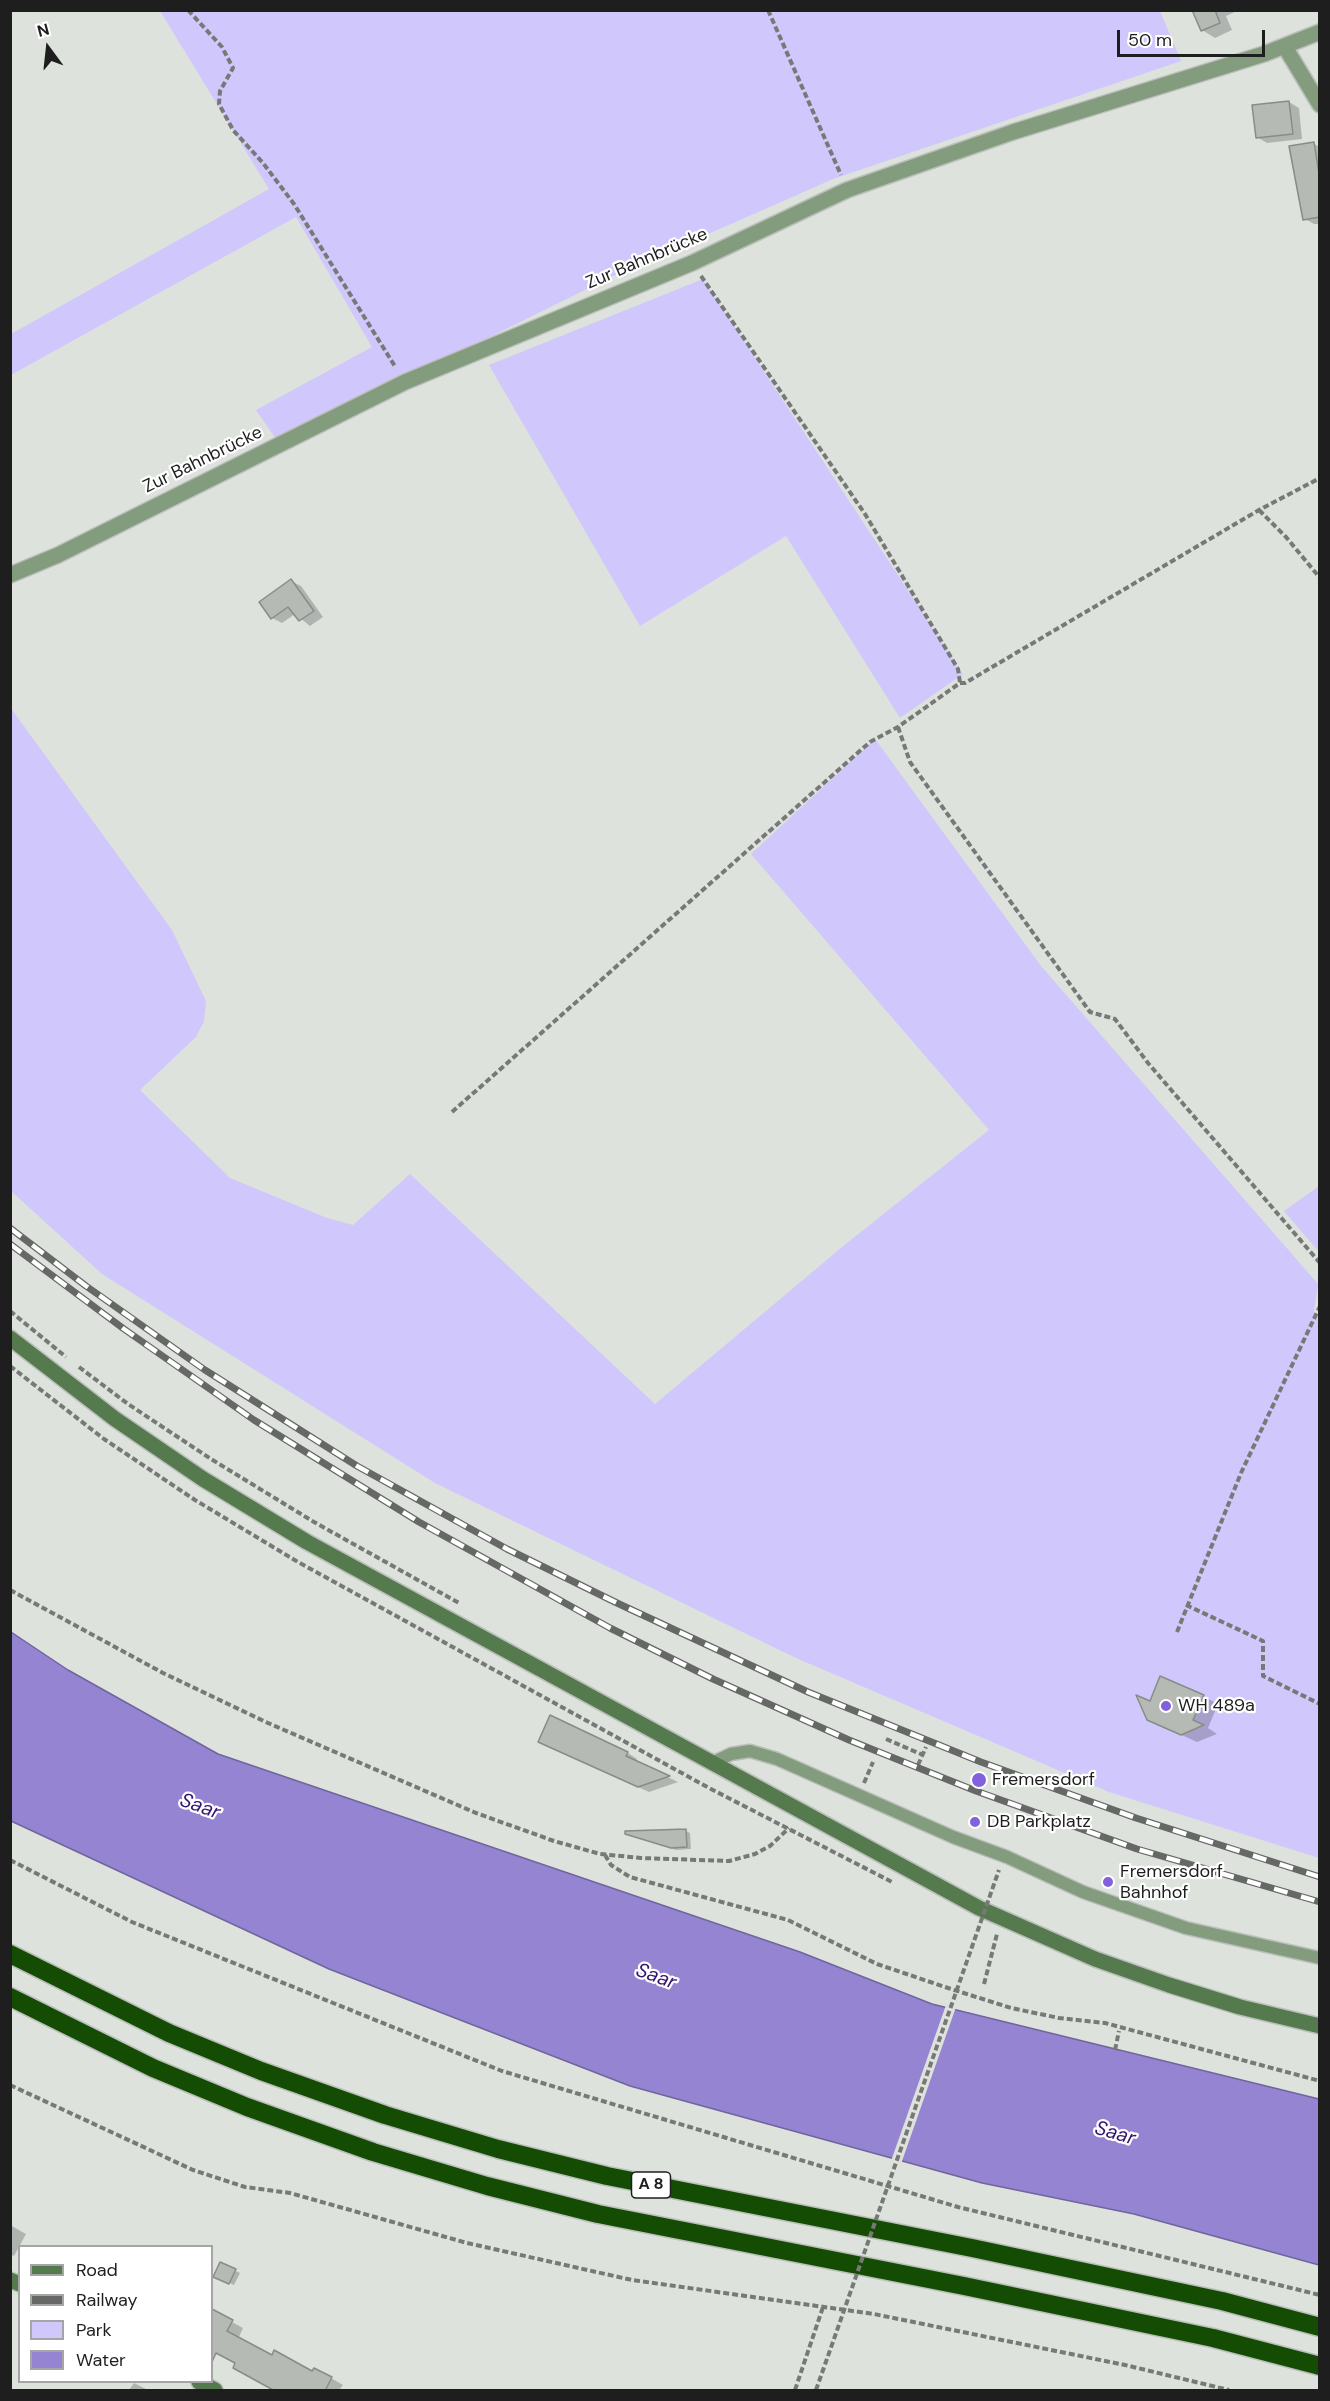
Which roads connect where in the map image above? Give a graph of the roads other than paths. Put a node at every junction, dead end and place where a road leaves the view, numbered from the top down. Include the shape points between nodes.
1 (1320, 32) edge
2 (1285, 47) junction
3 (1320, 105) edge
4 (10, 575) edge
5 (10, 1338) edge
6 (712, 1763) junction
7 (10, 1954) edge
8 (1320, 1958) edge
9 (10, 1998) edge
10 (1320, 2026) edge
11 (1320, 2327) edge
12 (1320, 2367) edge
13 (201, 2383) edge
14 (215, 2391) edge

1 - 2 street, Zur Bahnbrücke
2 - 3 street
2 - 4 street, Zur Bahnbrücke via 1013,132 847,190 692,263 405,382 58,555
5 - 6 main road via 115,1419 251,1508 401,1595
6 - 8 lane via 731,1754 750,1752 777,1759 1083,1892 1186,1928
6 - 10 main road via 979,1908 1095,1959 1240,2007
7 - 11 highway, A 8 via 169,2033 261,2071 385,2115 498,2149 607,2176 1166,2289
9 - 12 highway, A 8 via 153,2068 247,2107 373,2152 487,2186 598,2214 1213,2338
13 - 14 main road

